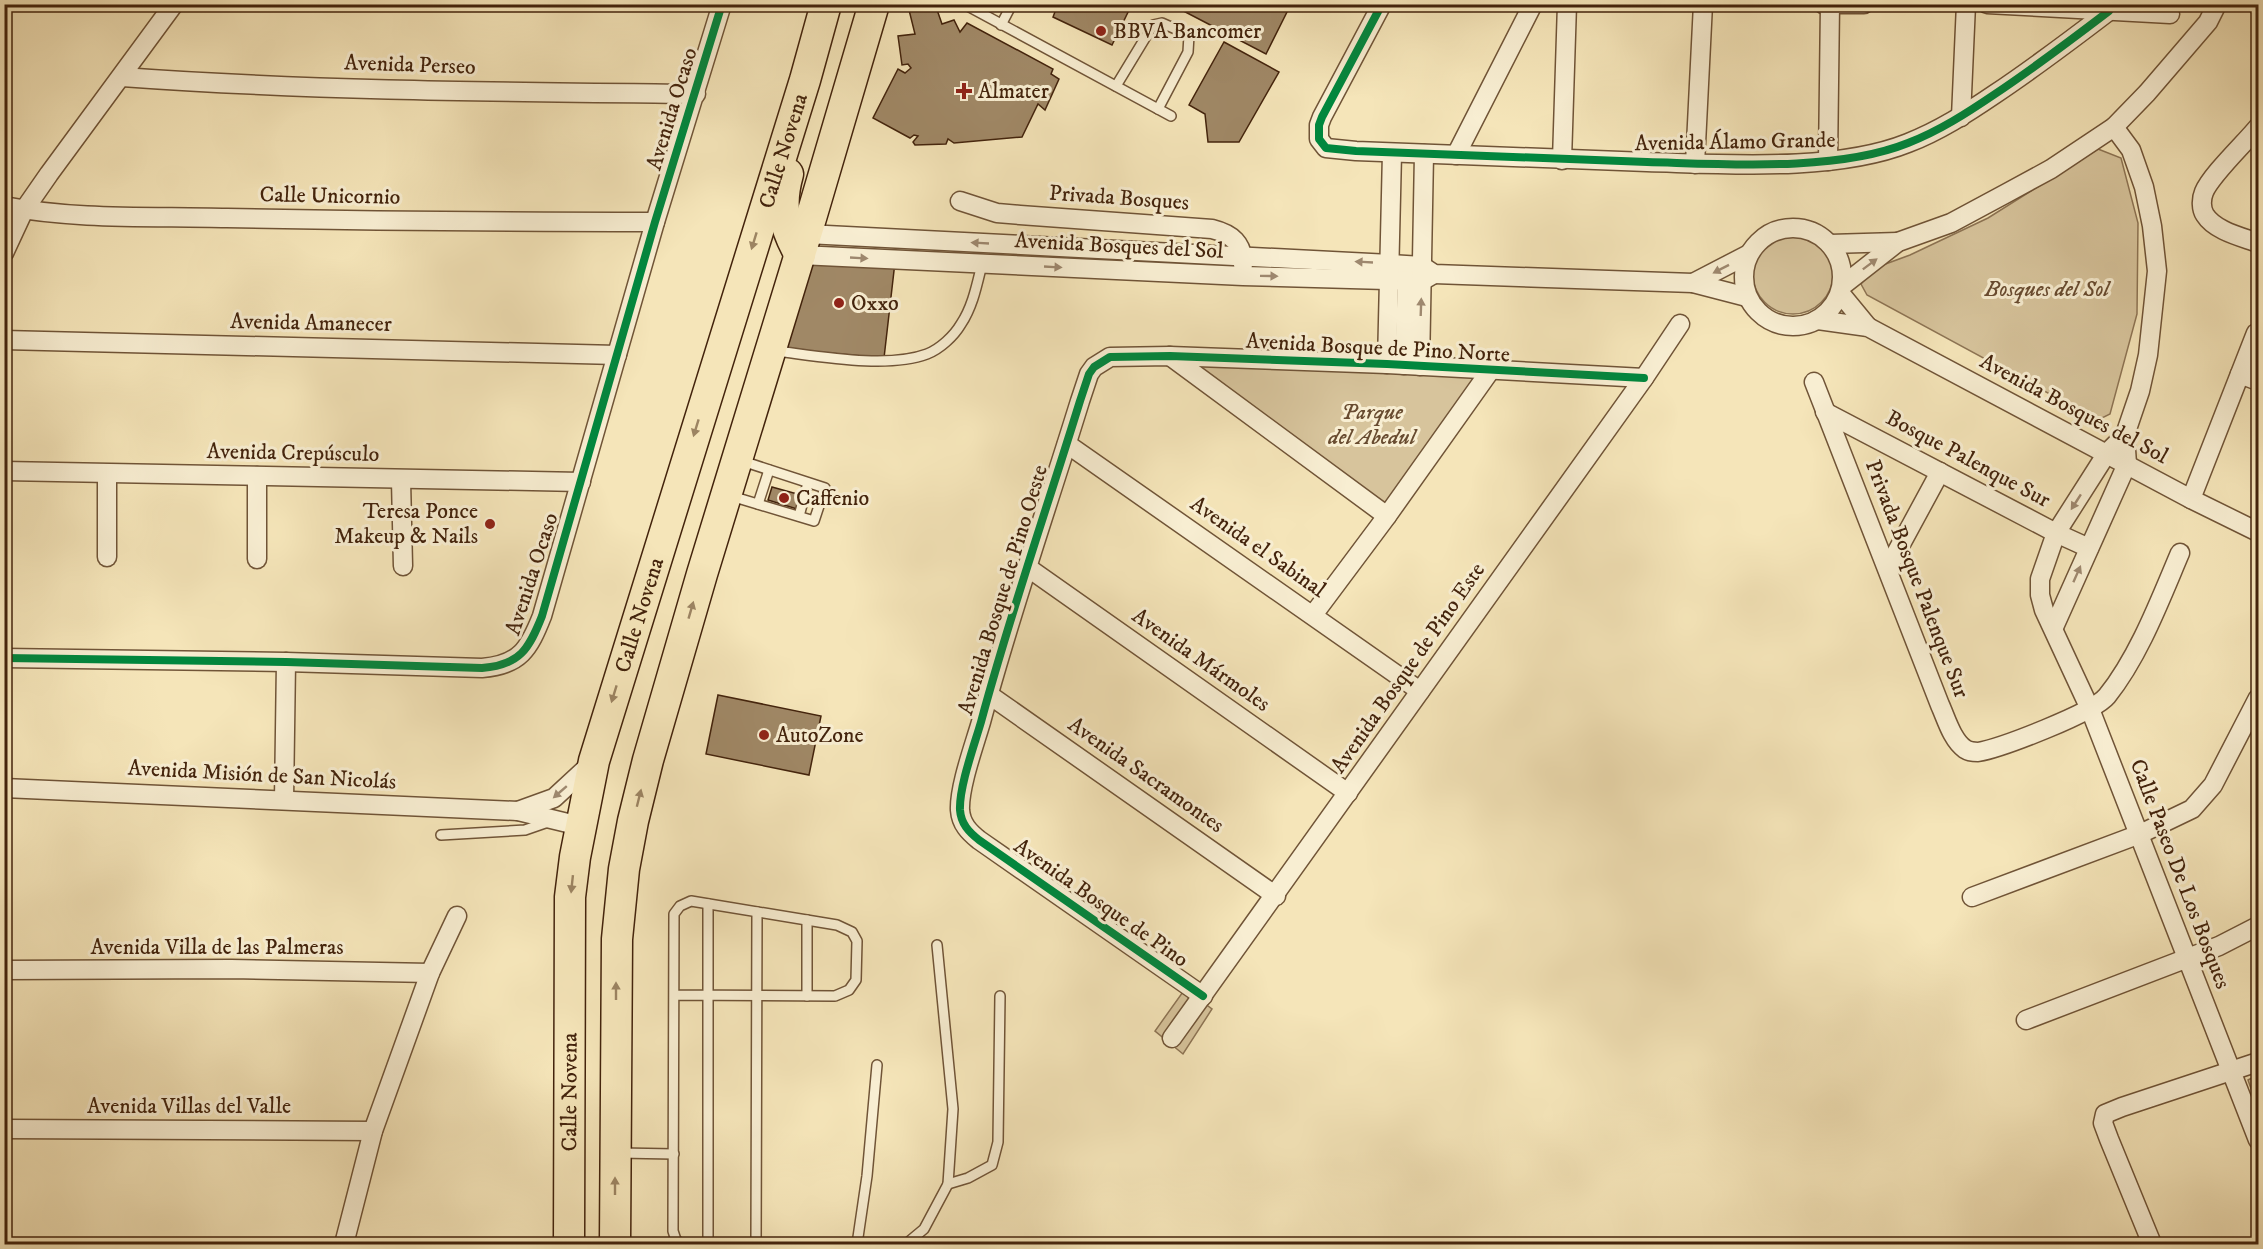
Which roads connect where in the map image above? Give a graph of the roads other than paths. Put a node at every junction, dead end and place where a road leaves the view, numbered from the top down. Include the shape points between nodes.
1 (174, 4) edge
2 (722, 4) edge
3 (826, 4) edge
4 (874, 4) edge
5 (964, 4) edge
6 (1012, 4) edge
7 (1382, 4) edge
8 (1533, 4) edge
9 (1567, 4) edge
10 (1703, 4) edge
11 (1823, 4) edge
12 (1864, 4) edge
13 (1966, 4) edge
14 (1987, 4) edge
15 (2217, 4) edge
16 (2232, 4) edge
17 (1830, 5) edge
18 (2109, 11) junction
19 (2170, 14) dead end
20 (2208, 22) junction
21 (1001, 24) junction
22 (122, 77) junction
23 (805, 80) junction
24 (1116, 86) junction
25 (696, 94) junction
26 (1158, 109) junction
27 (1172, 116) dead end
28 (1961, 117) junction
29 (2114, 127) junction
30 (2259, 127) edge
31 (1392, 153) junction
32 (1424, 154) junction
33 (1456, 155) junction
34 (1562, 159) junction
35 (1828, 161) junction
36 (1695, 164) junction
37 (960, 201) dead end
38 (4, 206) edge
39 (24, 210) junction
40 (655, 222) junction
41 (1898, 242) junction
42 (2259, 243) edge
43 (803, 244) junction
44 (1830, 244) junction
45 (4, 253) edge
46 (1749, 254) junction
47 (1243, 256) junction
48 (982, 264) junction
49 (1411, 274) junction
50 (1243, 276) junction
51 (1693, 284) junction
52 (1841, 289) junction
53 (1748, 297) junction
54 (1818, 320) junction
55 (1680, 324) dead end
56 (1868, 327) junction
57 (2256, 333) dead end
58 (4, 340) edge
59 (770, 350) junction
60 (617, 355) junction
61 (1110, 357) joint
62 (1170, 357) junction
63 (1404, 365) junction
64 (1490, 371) junction
65 (2240, 374) junction
66 (1644, 378) junction
67 (2259, 381) edge
68 (1814, 382) dead end
69 (1825, 412) junction
70 (2125, 435) junction
71 (1067, 444) junction
72 (2107, 453) junction
73 (737, 460) junction
74 (2127, 464) junction
75 (769, 470) junction
76 (4, 471) edge
77 (1940, 472) junction
78 (106, 474) junction
79 (257, 476) junction
80 (401, 480) junction
81 (581, 482) junction
82 (808, 483) junction
83 (726, 495) junction
84 (2191, 499) junction
85 (758, 504) junction
86 (799, 516) junction
87 (1387, 516) junction
88 (2259, 532) edge
89 (2056, 533) junction
90 (2089, 548) junction
91 (2180, 554) dead end
92 (107, 556) dead end
93 (256, 559) dead end
94 (403, 566) dead end
95 (1027, 567) junction
96 (1888, 568) junction
97 (1313, 615) junction
98 (2054, 627) junction
99 (4, 658) edge
100 (286, 662) junction
101 (1420, 691) junction
102 (988, 694) junction
103 (2259, 698) edge
104 (2090, 709) junction
105 (594, 761) junction
106 (4, 788) edge
107 (1348, 793) junction
108 (284, 800) junction
109 (518, 811) junction
110 (567, 823) junction
111 (2140, 834) junction
112 (441, 835) dead end
113 (979, 840) joint
114 (1276, 896) junction
115 (1972, 897) dead end
116 (708, 903) junction
117 (757, 912) junction
118 (457, 916) dead end
119 (807, 920) junction
120 (2259, 926) edge
121 (937, 945) dead end
122 (2188, 958) junction
123 (4, 970) edge
124 (430, 973) junction
125 (674, 995) junction
126 (709, 995) junction
127 (758, 996) junction
128 (807, 996) junction
129 (1000, 996) dead end
130 (1203, 996) junction
131 (2026, 1020) dead end
132 (1172, 1038) dead end
133 (2259, 1062) edge
134 (876, 1065) dead end
135 (2231, 1071) junction
136 (4, 1129) edge
137 (373, 1131) junction
138 (2259, 1140) edge
139 (615, 1153) junction
140 (674, 1154) junction
141 (948, 1184) junction
142 (344, 1245) edge
143 (569, 1245) edge
144 (615, 1245) edge
145 (682, 1245) edge
146 (708, 1245) edge
147 (756, 1245) edge
148 (857, 1245) edge
149 (906, 1245) edge
150 (2152, 1245) edge

1 - 22 street
2 - 25 street, Avenida Ocaso
3 - 23 main road, Calle Novena
4 - 43 main road, Calle Novena
5 - 21 lane
6 - 21 lane
7 - 31 street, Avenida Álamo Grande via 1322,117 1318,132 1321,144 1336,150
8 - 33 street
9 - 34 street
10 - 36 street
11 - 17 street
12 - 17 street
13 - 28 street
14 - 18 street
15 - 20 street
16 - 20 street
17 - 35 street
18 - 19 street
18 - 28 street, Avenida Álamo Grande
20 - 29 street
21 - 24 lane
22 - 25 street, Avenida Perseo via 383,89
22 - 39 street
23 - 43 main road via 803,116 784,189 786,227
23 -> 105 main road, Calle Novena
24 - 26 lane
24 - 26 lane via 1153,26 1162,23 1189,35 1188,52
25 - 40 street, Avenida Ocaso
26 - 27 lane
28 - 35 street, Avenida Álamo Grande via 1885,152
29 - 41 street via 2005,195 1951,223
29 - 70 street via 2131,150 2144,187 2157,272 2148,355
30 - 42 street via 2204,192 2202,209 2211,222
31 - 32 street, Avenida Álamo Grande
31 - 49 street
32 - 33 street, Avenida Álamo Grande
32 - 49 street
33 - 34 street, Avenida Álamo Grande
34 - 36 street, Avenida Álamo Grande
35 - 36 street, Avenida Álamo Grande
37 - 47 street, Privada Bosques via 997,213 1212,230 1230,234
38 - 39 street, Calle Unicornio
39 - 40 street, Calle Unicornio via 312,220
39 - 45 street
40 - 60 street, Avenida Ocaso
41 - 44 street
52 -> 41 street
47 -> 43 street, Avenida Bosques del Sol
43 -> 48 street, Avenida Bosques del Sol
43 - 59 main road, Calle Novena
44 - 46 street via 1803,229 1782,230 1763,238
44 - 52 street via 1842,271
46 -> 51 street
46 - 53 street via 1744,275
49 -> 47 street, Avenida Bosques del Sol
47 - 50 street
48 -> 50 street, Avenida Bosques del Sol
48 - 59 lane via 961,326 942,346 927,354 885,360
50 -> 49 street, Avenida Bosques del Sol
49 - 51 street, Avenida Bosques del Sol
49 - 63 street
63 -> 49 street
51 - 53 street, Avenida Bosques del Sol
52 - 54 street via 1831,309
52 - 56 street, Avenida Bosques del Sol
53 - 54 street via 1761,316 1783,326 1807,325
54 - 56 street, Avenida Bosques del Sol
55 - 66 street, Avenida Bosque de Pino Este
56 - 72 street, Avenida Bosques del Sol
57 - 65 street
58 - 60 street, Avenida Amanecer
59 - 73 main road, Calle Novena
60 - 81 street, Avenida Ocaso
61 - 62 street, Avenida Bosque de Pino Norte
61 - 71 street, Avenida Bosque de Pino Oeste via 1089,374
62 - 63 street, Avenida Bosque de Pino Norte
62 - 87 street
63 - 64 street, Avenida Bosque de Pino Norte
64 - 66 street, Avenida Bosque de Pino Norte
64 - 87 street
65 - 67 street
65 - 84 street
66 - 101 street, Avenida Bosque de Pino Este
68 - 69 street, Privada Bosque Palenque Sur
69 - 77 street, Bosque Palenque Sur
69 - 96 street, Privada Bosque Palenque Sur
70 - 72 street
70 - 74 street
71 - 95 street, Avenida Bosque de Pino Oeste
71 - 97 street, Avenida el Sabinal
72 - 74 street, Avenida Bosques del Sol
72 -> 89 street, Calle Paseo De Los Bosques
73 - 75 lane
73 - 83 main road, Calle Novena
74 - 84 street, Avenida Bosques del Sol
74 - 90 street
75 - 82 lane
75 - 85 lane
76 - 78 street, Avenida Crepúsculo
77 - 89 street, Bosque Palenque Sur
77 - 96 street
78 - 79 street, Avenida Crepúsculo
78 - 92 street
79 - 80 street, Avenida Crepúsculo
79 - 93 street
80 - 81 street, Avenida Crepúsculo
80 - 94 street
81 - 100 street, Avenida Ocaso via 542,616 526,650 516,659 482,668
82 - 86 lane
82 - 86 lane via 825,488 814,521
83 - 85 lane
139 -> 83 main road, Calle Novena via 616,984 624,868 648,760
84 - 88 street, Avenida Bosques del Sol
85 - 86 lane
87 - 97 street
89 - 90 street, Bosque Palenque Sur
89 - 98 street, Calle Paseo De Los Bosques via 2040,579 2044,610
98 -> 90 street
91 - 104 street via 2155,612 2117,681 2105,698
95 - 102 street, Avenida Bosque de Pino Oeste
95 - 107 street, Avenida Mármoles
96 - 104 street, Privada Bosque Palenque Sur via 1951,730 1965,748 1976,752
97 - 101 street, Avenida el Sabinal
98 - 104 street, Calle Paseo De Los Bosques
99 - 100 street, Avenida Ocaso
100 - 108 street
101 - 107 street, Avenida Bosque de Pino Este
102 - 113 street, Avenida Bosque de Pino Oeste via 960,812 966,827
102 - 114 street, Avenida Sacramontes
103 - 111 street via 2203,798 2192,809
104 - 111 street, Calle Paseo De Los Bosques
105 -> 109 street, Avenida Misión de San Nicolás via 554,798
105 - 110 main road, Calle Novena
106 - 108 street, Avenida Misión de San Nicolás
107 - 114 street, Avenida Bosque de Pino Este
108 - 109 street, Avenida Misión de San Nicolás
109 - 110 street, Avenida Misión de San Nicolás
110 - 112 lane
110 -> 143 main road, Calle Novena
111 - 115 street
111 - 122 street, Calle Paseo De Los Bosques
113 - 130 street, Avenida Bosque de Pino
114 - 130 street, Avenida Bosque de Pino Este
116 - 117 lane
116 - 125 lane via 691,901 674,914
116 - 126 lane
117 - 119 lane
117 - 127 lane
118 - 124 street
119 - 128 lane
119 - 128 lane via 852,932 856,941 856,980 849,990 835,996
120 - 122 street
121 - 141 lane via 953,1109
122 - 131 street
122 - 135 street, Calle Paseo De Los Bosques
123 - 124 street, Avenida Villa de las Palmeras
124 - 137 street
125 - 126 lane
125 - 140 lane
126 - 127 lane
126 - 146 lane
127 - 128 lane
127 - 147 lane
129 - 141 lane via 998,1142 992,1165
130 - 132 street, Avenida Bosque de Pino Este
133 - 135 street
134 - 148 lane
135 - 138 street, Calle Paseo De Los Bosques
135 - 150 street via 2106,1114 2103,1124
136 - 137 street, Avenida Villas del Valle
137 - 142 street
139 - 140 lane
144 -> 139 main road, Calle Novena
140 - 145 lane via 673,1231
141 - 149 lane via 924,1229

